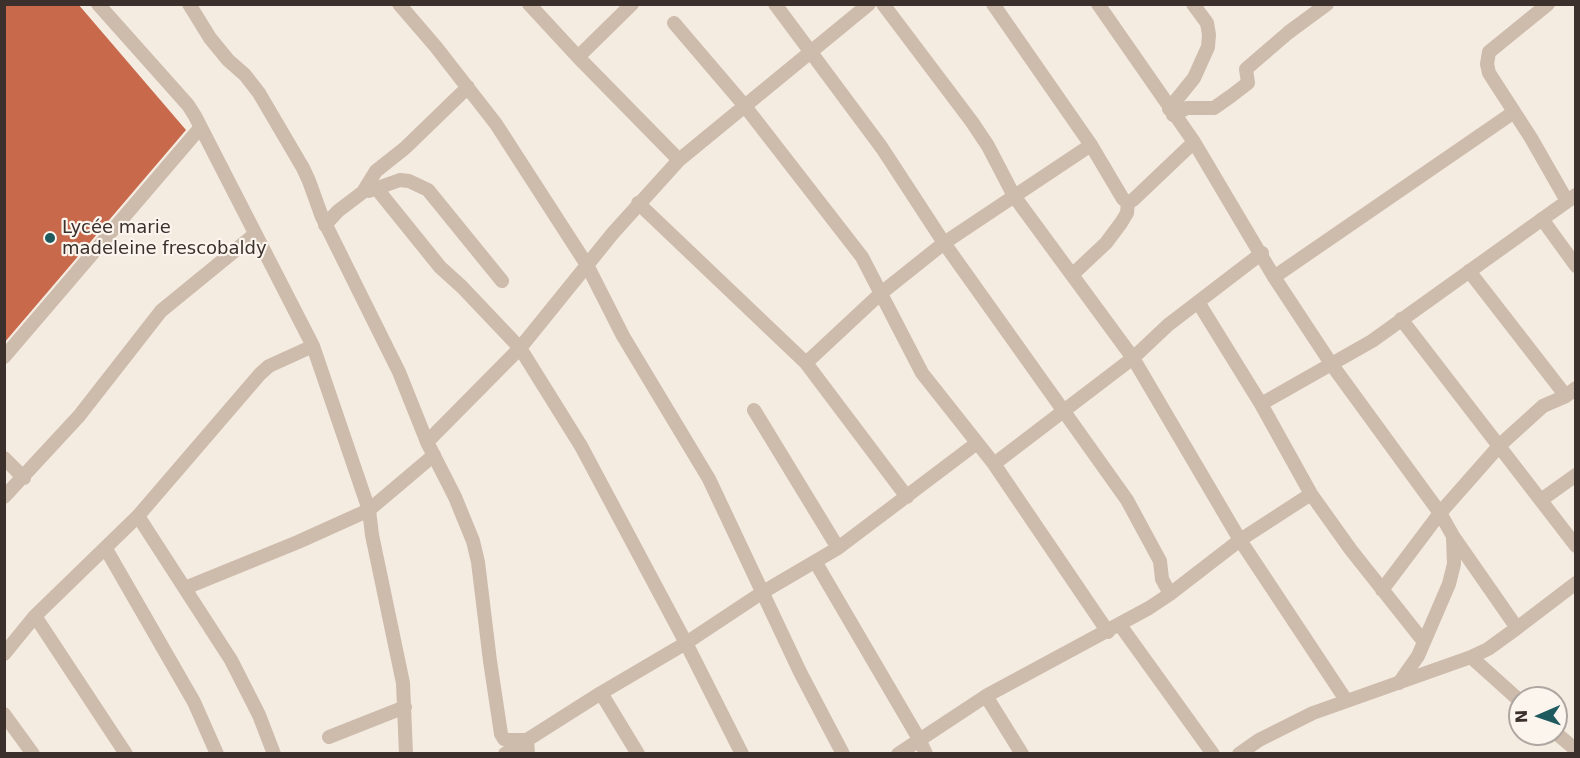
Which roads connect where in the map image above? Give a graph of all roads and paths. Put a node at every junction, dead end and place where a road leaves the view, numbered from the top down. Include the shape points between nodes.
1 (98, 4) edge
2 (189, 4) edge
3 (399, 4) edge
4 (529, 4) edge
5 (632, 4) edge
6 (775, 4) edge
7 (869, 4) edge
8 (883, 4) edge
9 (993, 4) edge
10 (1098, 4) edge
11 (1193, 4) edge
12 (1327, 4) edge
13 (1548, 4) edge
14 (674, 23) dead end
15 (812, 52) junction
16 (578, 57) junction
17 (468, 87) junction
18 (744, 105) junction
19 (1171, 112) junction
20 (1514, 112) junction
21 (200, 128) junction
22 (1194, 142) junction
23 (1091, 145) junction
24 (679, 160) junction
25 (377, 189) junction
26 (363, 192) junction
27 (1014, 196) junction
28 (1571, 198) edge
29 (1128, 202) junction
30 (638, 203) junction
31 (319, 210) junction
32 (338, 211) junction
33 (1542, 219) junction
34 (326, 225) junction
35 (254, 235) junction
36 (945, 243) junction
37 (1262, 253) junction
38 (587, 265) junction
39 (1575, 266) edge
40 (1469, 271) junction
41 (1072, 275) junction
42 (1274, 277) junction
43 (502, 281) dead end
44 (880, 294) junction
45 (1198, 302) junction
46 (1401, 319) junction
47 (313, 346) junction
48 (520, 348) junction
49 (4, 357) edge
50 (1133, 358) junction
51 (806, 363) junction
52 (1332, 365) junction
53 (1571, 392) edge
54 (1262, 404) junction
55 (754, 410) dead end
56 (1064, 412) junction
57 (977, 443) junction
58 (1500, 445) junction
59 (430, 448) junction
60 (4, 458) edge
61 (994, 464) junction
62 (1575, 475) edge
63 (24, 478) junction
64 (1311, 494) junction
65 (4, 497) edge
66 (906, 497) junction
67 (1541, 500) junction
68 (369, 510) junction
69 (1440, 513) junction
70 (138, 516) junction
71 (1452, 536) junction
72 (1240, 540) junction
73 (1575, 546) edge
74 (838, 548) junction
75 (106, 549) junction
76 (816, 562) junction
77 (1575, 583) edge
78 (185, 588) junction
79 (1382, 590) junction
80 (763, 592) junction
81 (1170, 594) junction
82 (36, 616) junction
83 (1120, 625) junction
84 (1517, 628) junction
85 (1108, 632) junction
86 (1424, 642) junction
87 (686, 643) junction
88 (4, 654) edge
89 (1472, 657) junction
90 (1399, 682) junction
91 (1508, 690) edge
92 (601, 693) junction
93 (986, 696) junction
94 (1346, 700) junction
95 (405, 706) junction
96 (4, 714) edge
97 (329, 737) dead end
98 (920, 739) junction
99 (527, 747) edge
100 (33, 753) edge
101 (126, 753) edge
102 (218, 753) edge
103 (274, 753) edge
104 (406, 753) edge
105 (505, 753) edge
106 (638, 753) edge
107 (742, 753) edge
108 (843, 753) edge
109 (898, 753) edge
110 (926, 753) edge
111 (1022, 753) edge
112 (1213, 753) edge
113 (1239, 753) edge

1 - 21 street via 188,105
2 - 31 street via 216,45 259,93 309,181
3 - 17 street
4 - 16 street
5 - 16 street
6 - 15 street
7 - 15 street
8 - 27 street via 972,122
9 - 23 street
10 - 19 street
11 - 19 street via 1207,23 1208,47 1194,78
12 - 19 street via 1246,69 1248,82 1214,108
13 - 20 street via 1499,43 1487,58 1489,73
14 - 18 street
15 - 18 street
15 - 36 street
16 - 24 street
17 - 26 street via 376,171
17 - 38 street
18 - 24 street
18 - 44 street via 854,245
19 - 22 street
20 - 28 street
20 - 42 street
21 - 35 street
21 - 49 street
22 - 29 street
22 - 37 street
23 - 27 street
23 - 29 street
24 - 30 street
25 - 26 street
25 - 43 street via 400,180 428,190
25 - 48 street via 440,267
26 - 32 street
27 - 36 street
27 - 41 street
28 - 33 street
29 - 41 street via 1127,213 1106,243
30 - 38 street
30 - 51 street
31 - 32 street
31 - 34 street
32 - 34 street
33 - 39 street
33 - 40 street
34 - 59 street via 399,372
35 - 47 street
35 - 63 street via 161,311 79,416
36 - 44 street
36 - 56 street
37 - 42 street
37 - 45 street
38 - 48 street
38 - 80 street via 623,336 708,479
40 - 46 street
40 - 53 street
41 - 50 street
42 - 52 street
44 - 51 street
44 - 57 street via 922,373
45 - 50 street
45 - 54 street
46 - 52 street
46 - 58 street
47 - 68 street
47 - 70 street via 260,374
48 - 59 street
48 - 87 street via 581,446
50 - 56 street
50 - 72 street
51 - 66 street
52 - 54 street
52 - 69 street
53 - 58 street via 1543,406
54 - 64 street
55 - 74 street
56 - 61 street
56 - 81 street via 1127,500 1160,561 1162,579
57 - 61 street
57 - 66 street
58 - 67 street
58 - 69 street
59 - 68 street
59 - 99 street via 473,541 501,734 508,741
60 - 63 street
61 - 85 street
62 - 67 street
63 - 65 street
64 - 72 street
64 - 79 street
66 - 74 street
67 - 73 street
68 - 78 street
68 - 95 street
69 - 71 street
69 - 79 street
70 - 75 street
70 - 78 street
71 - 84 street
71 - 86 street via 1454,564 1449,584
72 - 81 street
72 - 94 street
74 - 76 street
75 - 82 street
75 - 102 street via 194,702
76 - 80 street
76 - 98 street
77 - 84 street
78 - 103 street via 231,660
79 - 86 street
80 - 87 street
80 - 108 street
81 - 83 street
82 - 88 street
82 - 101 street
83 - 85 street
83 - 112 street
84 - 89 street
85 - 93 street
86 - 90 street
87 - 92 street
87 - 107 street
89 - 90 street
89 - 91 street
90 - 94 street
92 - 99 street
92 - 106 street
93 - 98 street
93 - 111 street
94 - 113 street
95 - 97 street
95 - 104 street
96 - 100 street
98 - 109 street
98 - 110 street
99 - 105 street

